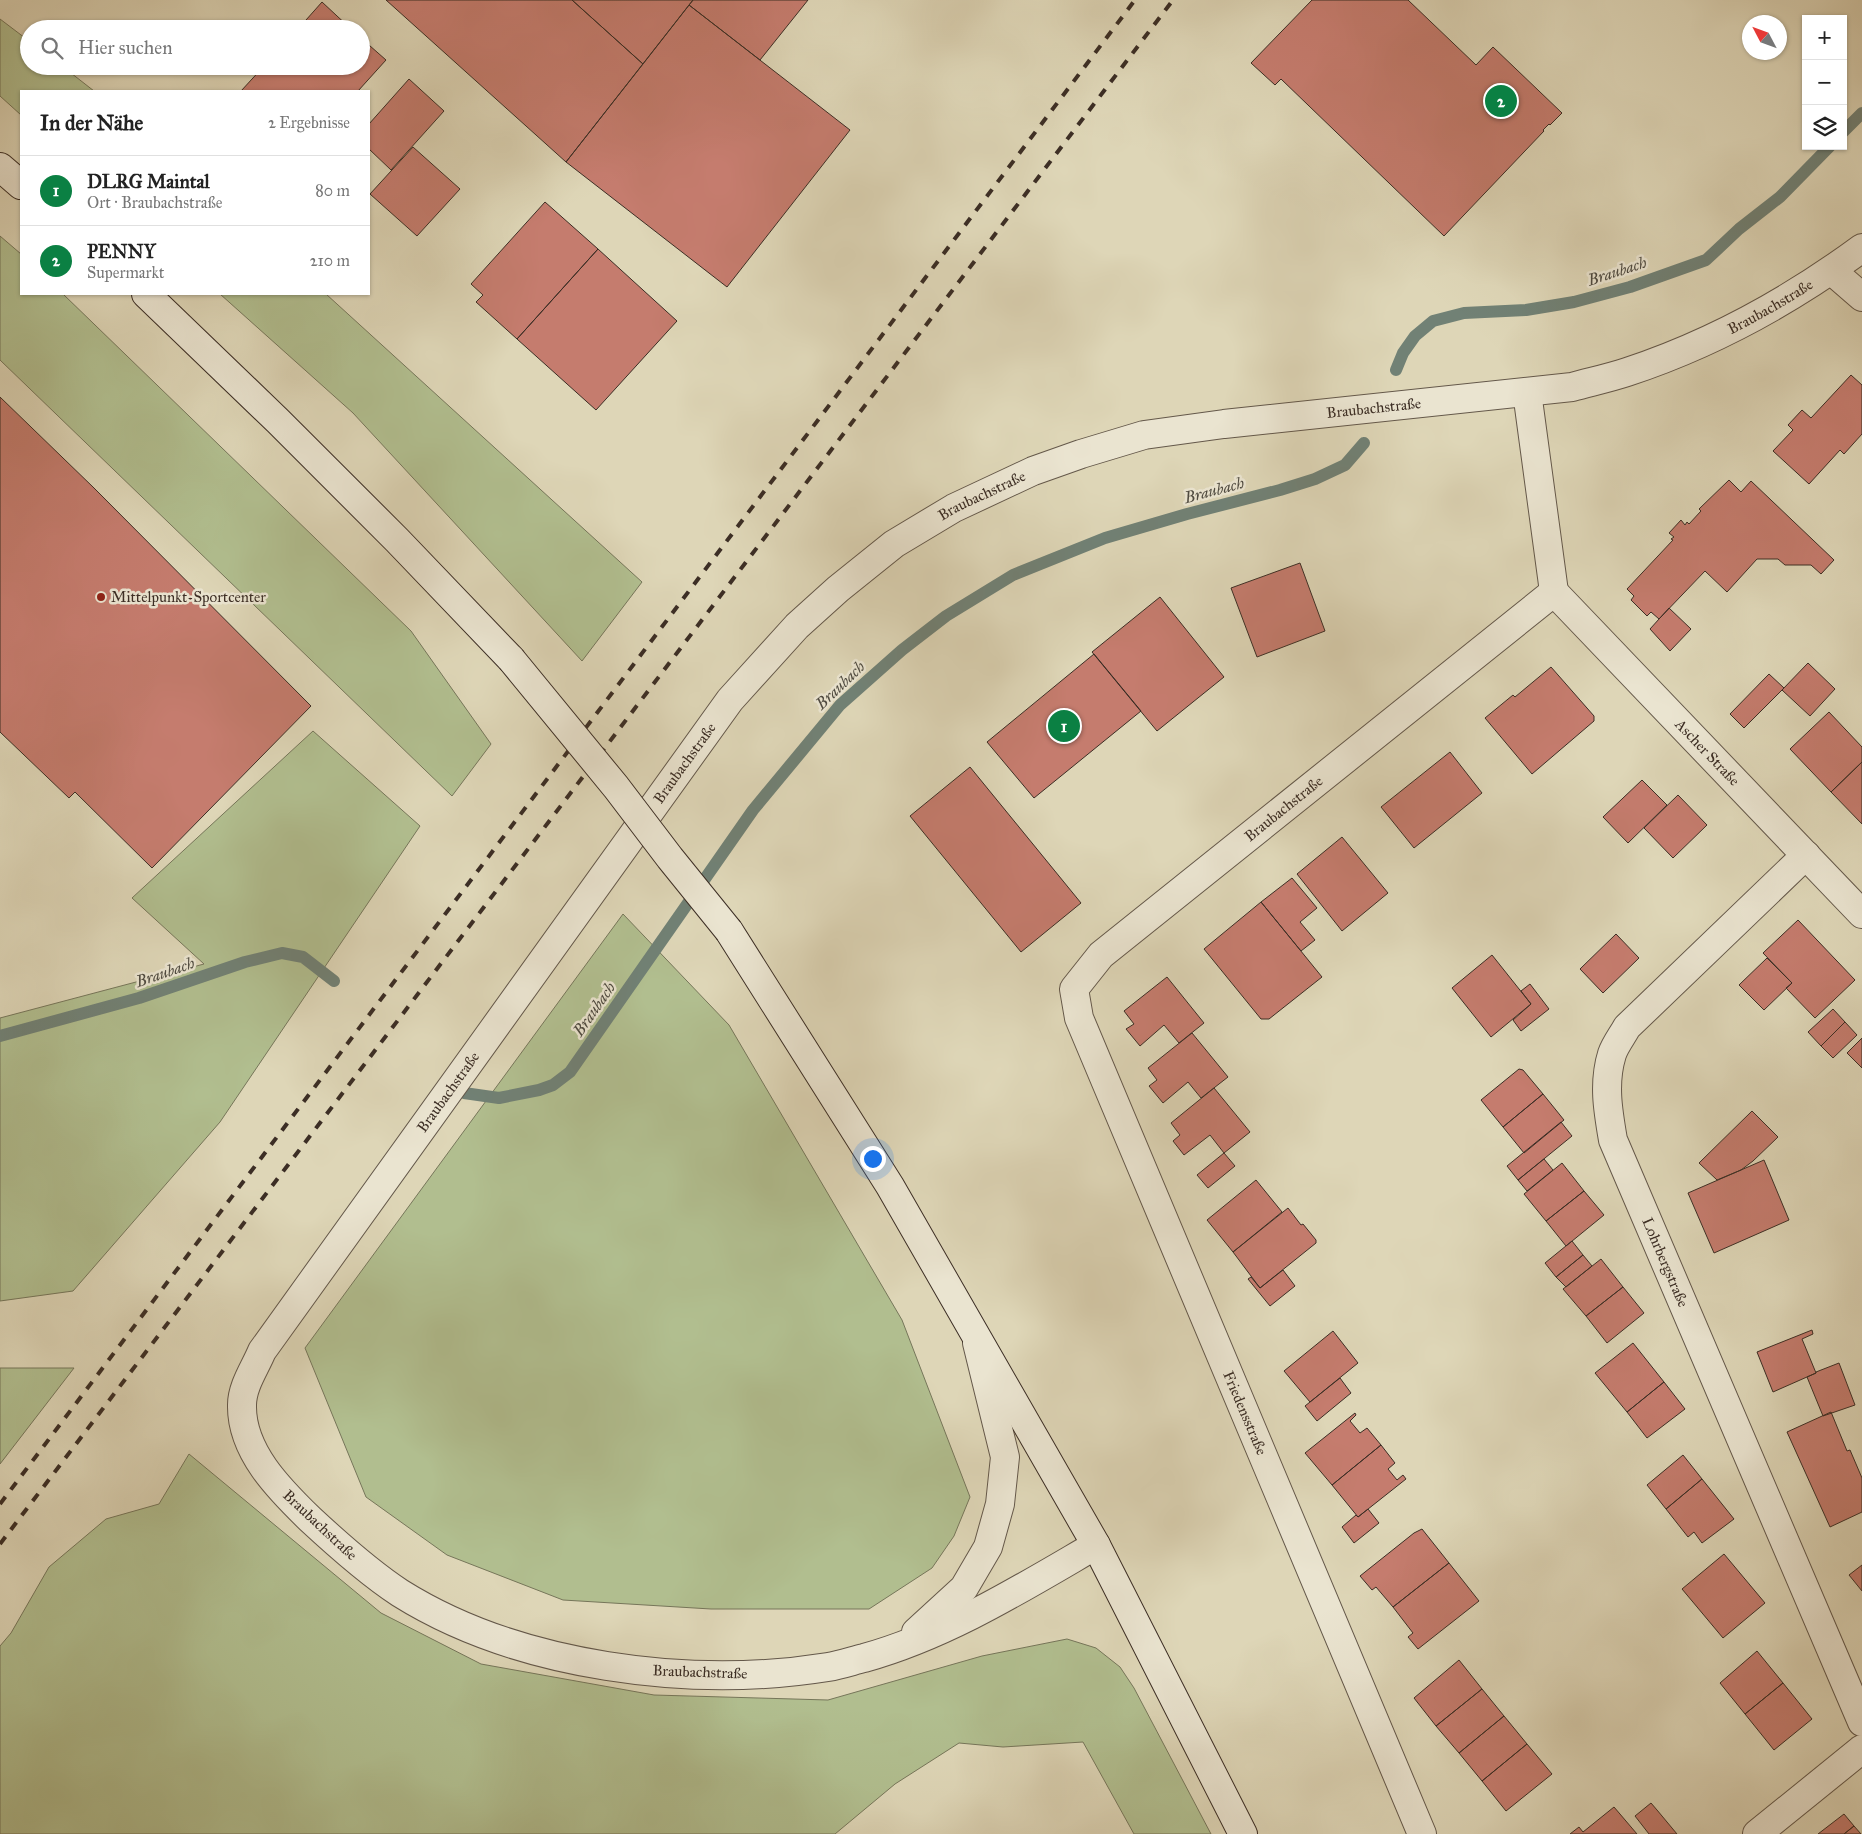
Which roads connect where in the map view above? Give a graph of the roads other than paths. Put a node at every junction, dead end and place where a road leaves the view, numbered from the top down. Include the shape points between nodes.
1 (0, 167) edge
2 (20, 184) edge
3 (1862, 248) edge
4 (1832, 270) junction
5 (147, 295) edge
6 (1862, 297) edge
7 (1527, 392) junction
8 (1554, 592) junction
9 (1806, 856) junction
10 (1862, 914) edge
11 (1074, 989) joint
12 (974, 1331) junction
13 (1096, 1545) junction
14 (900, 1646) junction
15 (1862, 1722) edge
16 (1862, 1749) edge
17 (1243, 1834) edge
18 (1422, 1834) edge
19 (1757, 1834) edge

1 - 2 street
3 - 4 street, Braubachstraße
4 - 6 street
4 - 7 street, Braubachstraße via 1772,308 1697,346 1626,373 1572,387
5 - 12 street, bridge via 362,505 511,658 616,787 729,931 890,1186
7 - 8 street
7 - 14 street, Braubachstraße via 1144,435 1033,471 954,508 894,544 797,626 730,700 262,1351 247,1381 242,1404 250,1448 288,1498 361,1564 400,1592 471,1630 506,1643 562,1657 669,1674 768,1673 830,1667
8 - 9 street, Ascher Straße
8 - 11 street, Braubachstraße via 1100,955
9 - 10 street, Ascher Straße
9 - 15 street, Lohrbergstraße via 1626,1027 1612,1053 1606,1078 1613,1140
11 - 18 street, Friedensstraße via 1079,1018
12 - 13 street
12 - 14 street via 1006,1457 1000,1504 988,1547 964,1588
13 - 14 street, Braubachstraße via 1006,1598 937,1632
13 - 17 street
16 - 19 street

